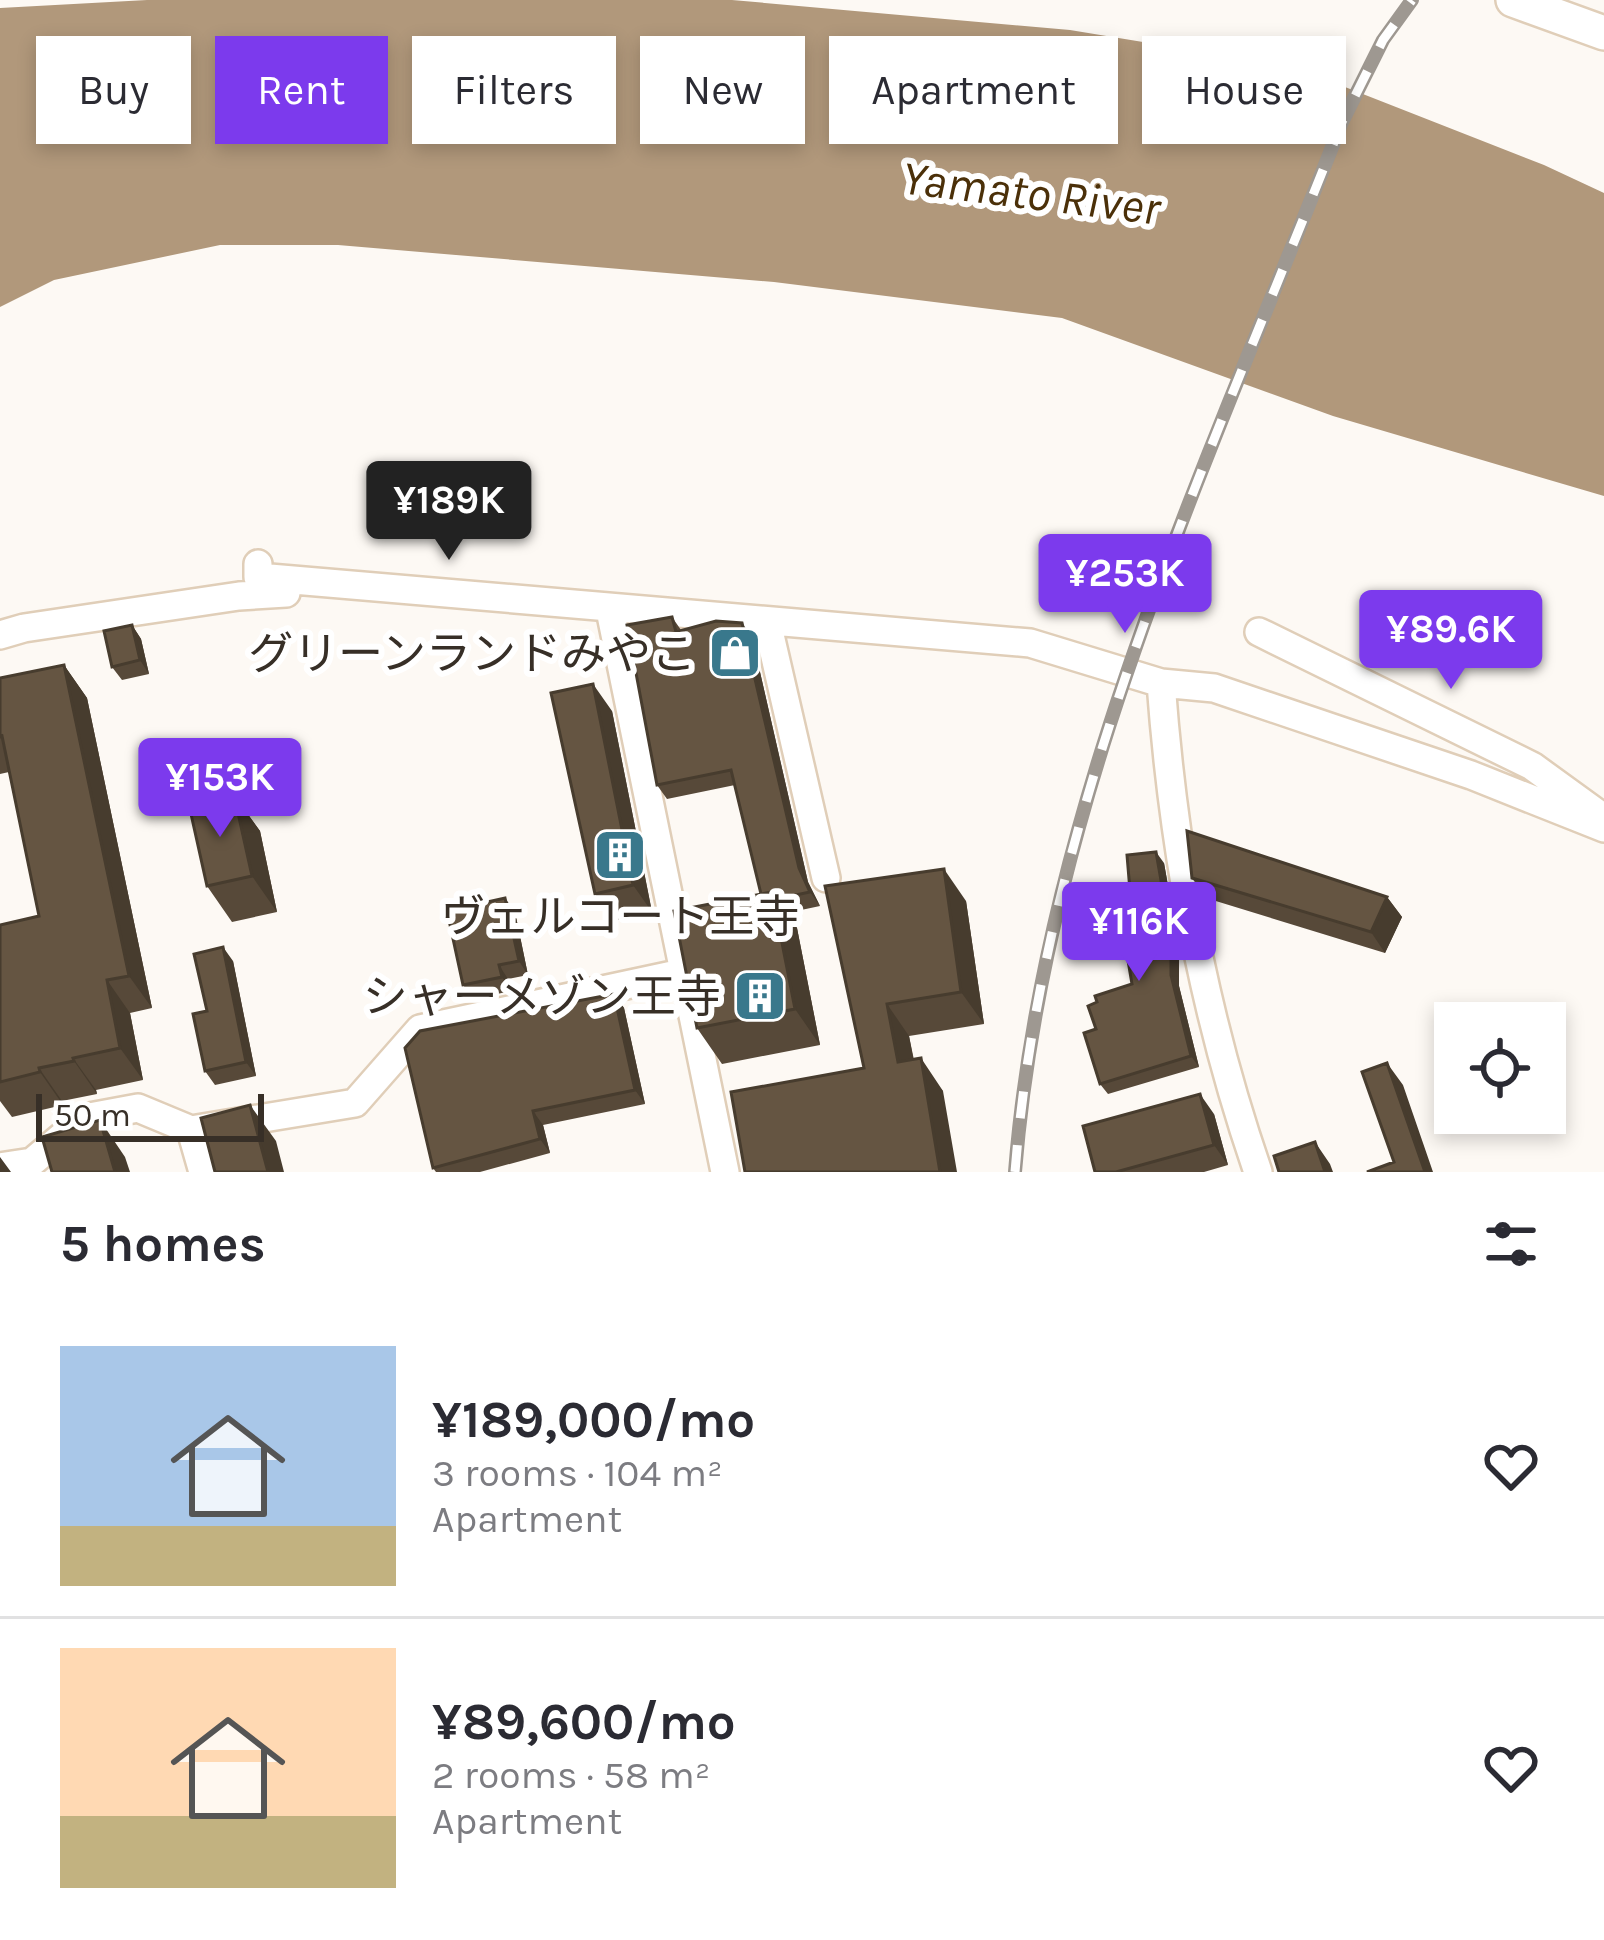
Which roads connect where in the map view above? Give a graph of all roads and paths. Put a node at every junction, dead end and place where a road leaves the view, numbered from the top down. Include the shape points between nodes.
1 (1513, 0) edge
2 (1604, 33) edge
3 (258, 564) dead end
4 (385, 589) junction
5 (610, 610) junction
6 (766, 622) junction
7 (1259, 632) dead end
8 (0, 635) edge
9 (1161, 683) junction
10 (1604, 818) edge
11 (1604, 828) edge
12 (826, 878) dead end
13 (682, 973) junction
14 (191, 1130) junction
15 (0, 1167) edge
16 (34, 1167) edge
17 (203, 1172) edge
18 (725, 1172) edge
19 (1258, 1172) edge

1 - 2 street
3 - 4 street via 258,577
4 - 5 street
4 - 8 street via 239,596
5 - 6 street
5 - 13 street
6 - 9 street via 1030,643
6 - 12 street
7 - 10 street via 1532,766
9 - 11 street via 1214,688
9 - 19 street via 1168,785 1190,902 1230,1091
13 - 14 street via 420,1029 355,1103
13 - 18 street
14 - 16 street via 138,1108 84,1118
14 - 17 street
15 - 16 street

